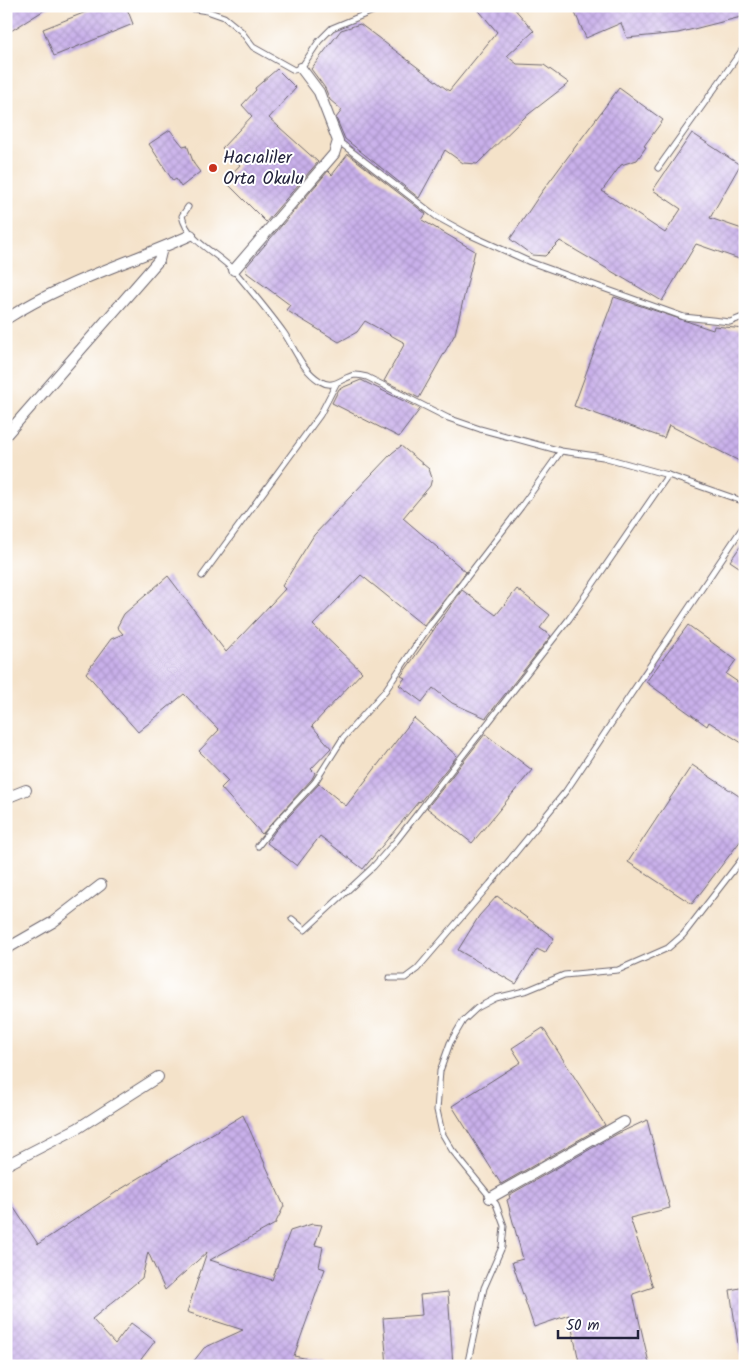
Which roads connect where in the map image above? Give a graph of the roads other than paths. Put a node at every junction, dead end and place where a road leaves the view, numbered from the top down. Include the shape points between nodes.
1 (176, 6) edge
2 (365, 6) edge
3 (385, 6) edge
4 (368, 12) junction
5 (745, 46) edge
6 (301, 68) junction
7 (338, 141) junction
8 (658, 168) dead end
9 (188, 207) dead end
10 (191, 235) junction
11 (162, 248) junction
12 (234, 270) junction
13 (745, 316) edge
14 (6, 319) edge
15 (336, 384) junction
16 (6, 435) edge
17 (561, 451) junction
18 (668, 476) junction
19 (745, 502) edge
20 (745, 524) edge
21 (202, 576) dead end
22 (26, 790) dead end
23 (6, 798) edge
24 (258, 846) dead end
25 (745, 855) edge
26 (101, 885) dead end
27 (292, 919) dead end
28 (6, 949) edge
29 (389, 978) dead end
30 (158, 1077) dead end
31 (624, 1122) dead end
32 (6, 1166) edge
33 (490, 1198) junction
34 (467, 1366) edge

1 - 6 lane via 224,17 253,47 294,70
2 - 4 lane
3 - 4 lane
4 - 6 lane via 332,28
5 - 8 lane
6 - 7 street via 319,92
7 - 12 street via 334,154
7 - 13 lane via 437,217 530,262 684,317 730,322
9 - 10 lane via 182,216
10 - 11 street
10 - 12 lane
11 - 14 street via 72,282
11 - 16 street via 159,260
12 - 15 lane via 299,354 308,373 322,383
15 - 17 lane via 354,375 367,377 448,418
15 - 21 lane via 320,415
17 - 18 lane via 603,457
17 - 24 lane via 426,629 385,691 344,738 315,782
18 - 19 lane
18 - 27 lane via 569,618 396,841 306,930
20 - 29 lane via 544,819 417,969 405,978
22 - 23 street
25 - 33 lane via 683,935 668,948 618,970 564,975 528,990 496,998 477,1008 463,1021 450,1043 440,1071 437,1110 442,1133 452,1150
26 - 28 street via 53,922
30 - 32 street via 78,1128
31 - 33 street
33 - 34 lane via 496,1204 504,1226 502,1247 484,1288

